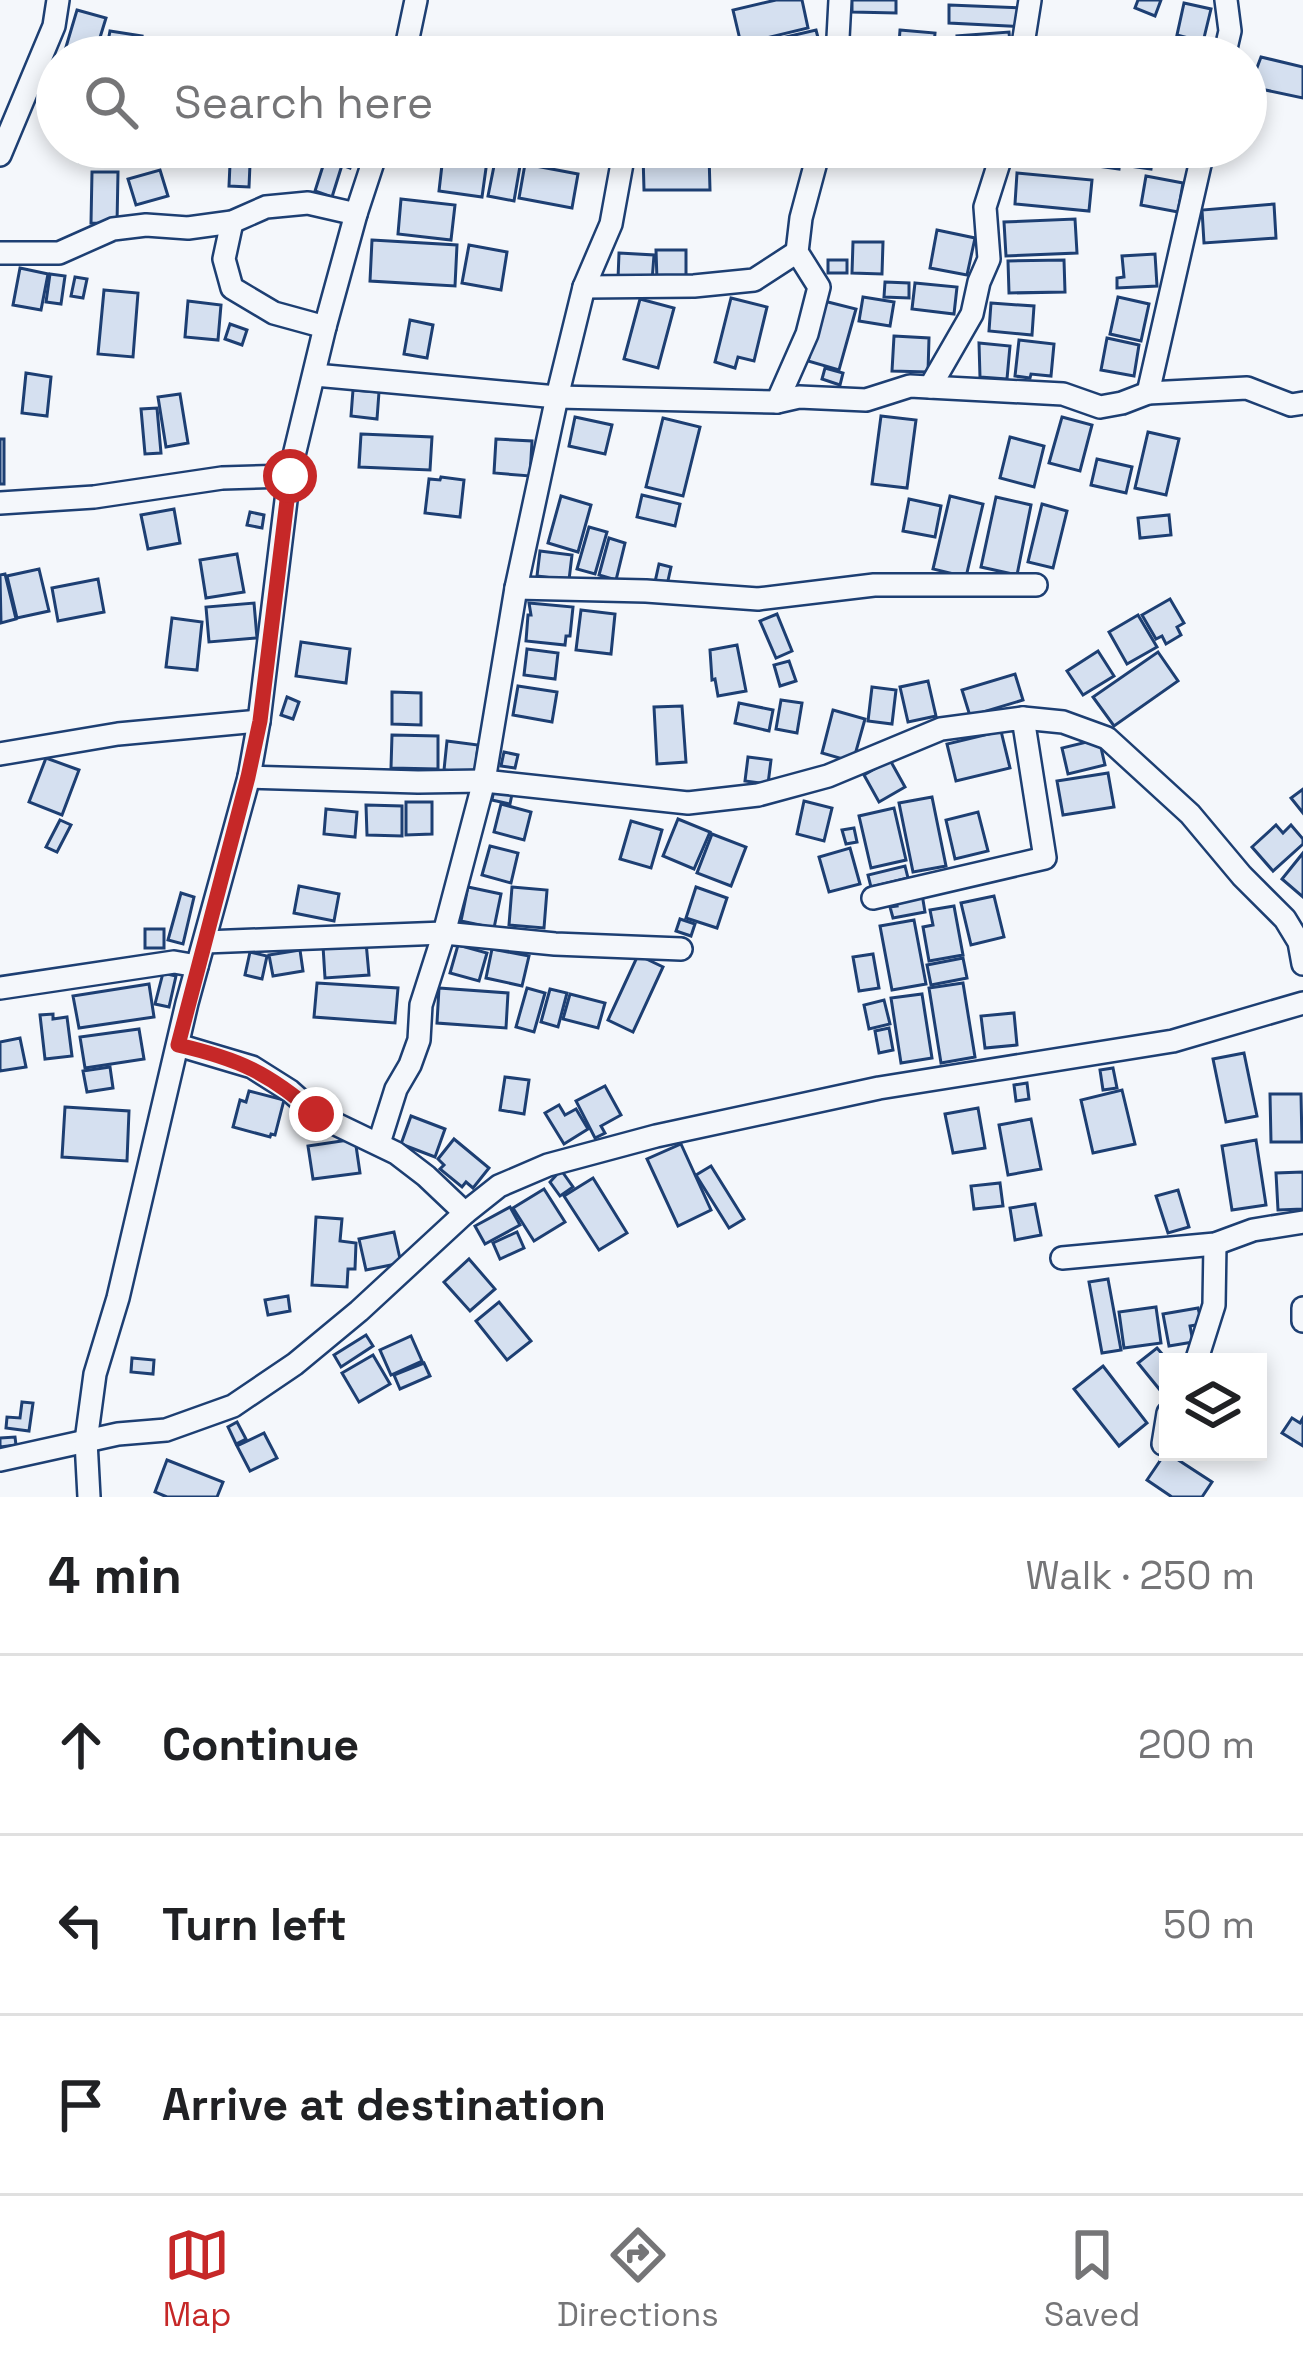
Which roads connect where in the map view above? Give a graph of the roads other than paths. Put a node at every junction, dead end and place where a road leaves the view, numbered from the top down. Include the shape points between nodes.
1 (58, 0) edge
2 (416, 0) edge
3 (840, 0) edge
4 (1030, 0) edge
5 (1226, 0) edge
6 (50, 36) edge
7 (408, 36) edge
8 (838, 36) edge
9 (1024, 36) edge
10 (1229, 36) edge
11 (36, 69) edge
12 (0, 155) edge
13 (371, 168) edge
14 (621, 168) edge
15 (814, 168) edge
16 (997, 168) edge
17 (1199, 168) edge
18 (356, 214) junction
19 (232, 222) junction
20 (797, 252) junction
21 (0, 253) edge
22 (584, 286) junction
23 (326, 327) junction
24 (315, 375) junction
25 (930, 387) junction
26 (1148, 393) junction
27 (556, 397) junction
28 (777, 402) junction
29 (1303, 403) edge
30 (290, 476) junction
31 (0, 503) edge
32 (1036, 585) dead end
33 (516, 588) junction
34 (1023, 718) junction
35 (260, 721) junction
36 (0, 754) edge
37 (248, 777) junction
38 (484, 781) junction
39 (873, 898) dead end
40 (444, 933) junction
41 (205, 942) junction
42 (681, 949) dead end
43 (1303, 964) edge
44 (197, 966) junction
45 (0, 988) edge
46 (1303, 1003) edge
47 (178, 1045) junction
48 (379, 1143) junction
49 (465, 1213) junction
50 (1303, 1222) edge
51 (1215, 1244) junction
52 (1063, 1258) dead end
53 (1303, 1308) edge
54 (1303, 1321) edge
55 (1199, 1353) edge
56 (86, 1441) junction
57 (0, 1460) edge
58 (89, 1497) edge

1 - 6 street
2 - 7 street
3 - 8 street
4 - 9 street
5 - 10 street
11 - 12 street
13 - 18 street
14 - 22 street via 611,224
15 - 20 street
16 - 25 street via 985,207 989,259 972,314
17 - 26 street
18 - 19 street via 308,203 266,207
18 - 23 street
19 - 21 street via 113,229 58,253
19 - 23 street via 224,259 232,288 274,313
20 - 22 street via 754,280
20 - 28 street via 818,287
22 - 27 street
23 - 24 street
24 - 27 street
24 - 30 street
25 - 26 street via 1063,394 1100,407
25 - 28 street via 866,400
26 - 29 street via 1247,388
27 - 28 street
27 - 33 street
30 - 31 street
30 - 35 street
32 - 33 street via 874,585 758,599
33 - 38 street
34 - 38 street via 941,729 828,776 711,801
34 - 39 street via 1045,858
34 - 43 street via 1107,738 1285,919
35 - 36 street
35 - 37 street
37 - 38 street
37 - 41 street
38 - 40 street
40 - 41 street
40 - 42 street
40 - 48 street via 421,1005 419,1040
41 - 44 street
44 - 45 street via 174,962
44 - 47 street
46 - 49 street via 1173,1041 879,1088 656,1136 548,1165 499,1186
47 - 48 street via 252,1067 316,1114
47 - 56 street via 95,1374
48 - 49 street
49 - 56 street via 359,1311 233,1406 166,1430
50 - 51 street
51 - 52 street
51 - 55 street via 1214,1305
53 - 54 street
56 - 57 street
56 - 58 street

